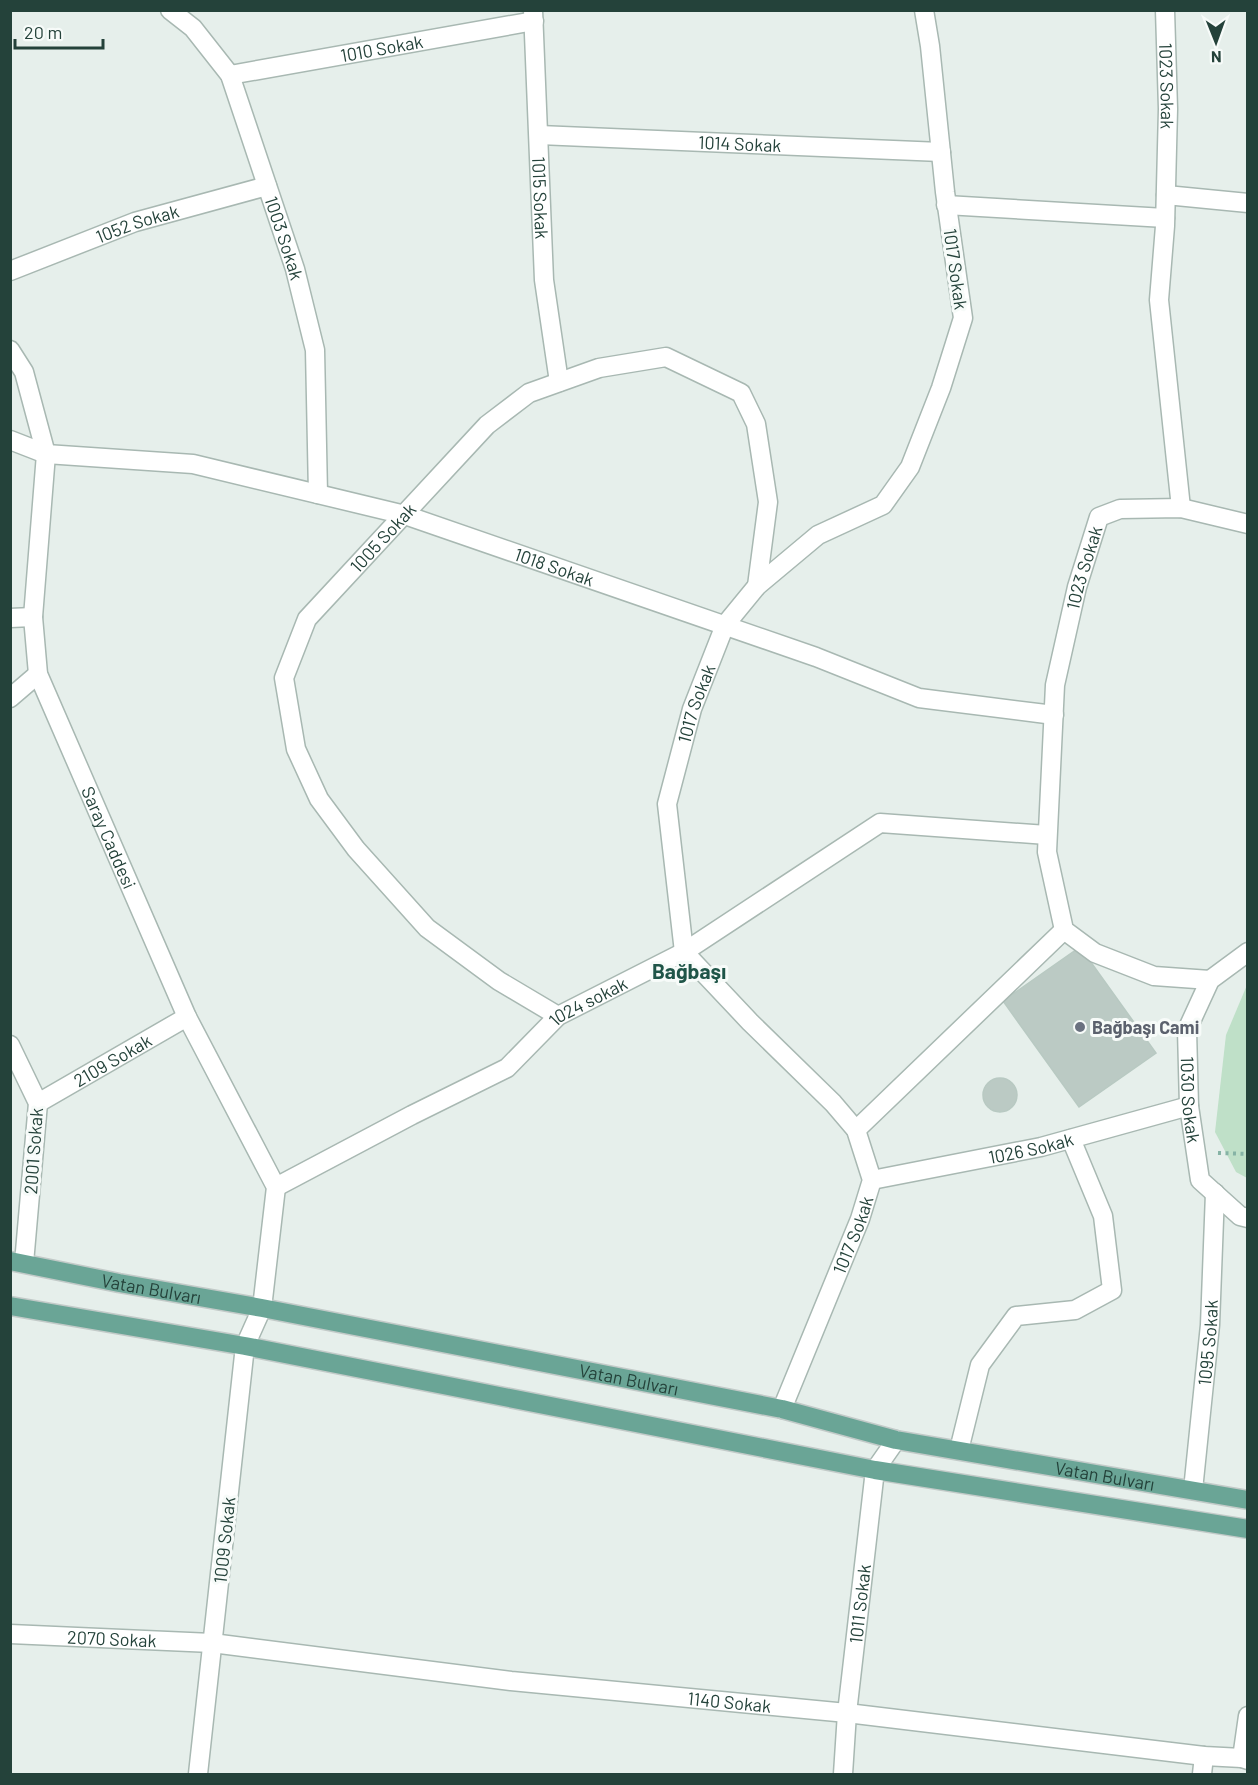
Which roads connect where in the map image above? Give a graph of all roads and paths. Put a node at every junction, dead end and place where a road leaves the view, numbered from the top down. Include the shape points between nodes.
1 (170, 10) edge
2 (924, 10) edge
3 (1165, 10) edge
4 (534, 16) edge
5 (230, 75) junction
6 (539, 135) junction
7 (941, 152) junction
8 (267, 186) junction
9 (1166, 195) junction
10 (1248, 203) edge
11 (946, 205) junction
12 (1165, 218) junction
13 (10, 271) edge
14 (10, 350) edge
15 (559, 382) junction
16 (10, 440) edge
17 (46, 454) junction
18 (318, 494) junction
19 (1181, 508) junction
20 (405, 515) junction
21 (1248, 524) edge
22 (757, 586) junction
23 (33, 617) junction
24 (10, 618) edge
25 (725, 625) junction
26 (38, 674) junction
27 (10, 698) edge
28 (1054, 715) junction
29 (1047, 835) junction
30 (1064, 930) junction
31 (684, 952) junction
32 (1248, 952) edge
33 (1209, 981) junction
34 (558, 1016) junction
35 (187, 1017) junction
36 (10, 1045) edge
37 (38, 1103) junction
38 (1189, 1106) junction
39 (856, 1130) junction
40 (1071, 1139) junction
41 (872, 1180) junction
42 (276, 1187) junction
43 (1215, 1193) junction
44 (1248, 1218) edge
45 (17, 1262) edge
46 (10, 1306) edge
47 (262, 1308) junction
48 (245, 1346) junction
49 (782, 1409) junction
50 (896, 1440) junction
51 (959, 1450) junction
52 (875, 1470) junction
53 (1193, 1490) junction
54 (1248, 1500) edge
55 (1248, 1529) edge
56 (10, 1634) edge
57 (212, 1642) junction
58 (848, 1713) junction
59 (1248, 1716) edge
60 (1245, 1759) edge
61 (1203, 1765) edge
62 (198, 1774) edge
63 (843, 1774) edge

1 - 5 street, 1003 Sokak via 193,28
2 - 7 street, 1017 Sokak
3 - 9 street, 1023 Sokak
4 - 5 street, 1010 Sokak
4 - 6 street, 1015 Sokak
5 - 8 street, 1003 Sokak
6 - 7 street, 1014 Sokak
6 - 15 street, 1015 Sokak via 544,280
7 - 11 street, 1017 Sokak
8 - 13 street, 1052 Sokak via 135,222
8 - 18 street, 1003 Sokak via 295,269 315,351
9 - 10 street
9 - 12 street, 1023 Sokak
11 - 12 street
11 - 22 street, 1017 Sokak via 963,318 910,467 883,505 818,535
12 - 19 street, 1023 Sokak via 1159,300
14 - 17 street, Saray Caddesi via 24,372
15 - 20 street, 1005 Sokak via 529,393 487,425
15 - 22 street, 1005 Sokak via 599,368 666,357 741,393 756,424 768,502
16 - 17 street, 1018 Sokak
17 - 18 street, 1018 Sokak via 193,464
17 - 23 street, Saray Caddesi
18 - 20 street, 1018 Sokak
19 - 21 street
19 - 28 street, 1023 Sokak via 1120,509 1099,517 1077,586 1055,685
20 - 25 street, 1018 Sokak
20 - 34 street, 1005 Sokak via 307,619 284,678 296,749 319,799 356,849 427,928 499,981
22 - 25 street, 1017 Sokak
23 - 24 street
23 - 26 street, Saray Caddesi
25 - 28 street, 1018 Sokak via 919,698
25 - 31 street, 1017 Sokak via 692,708 667,804
26 - 27 street
26 - 35 street, Saray Caddesi
28 - 29 street, 1023 Sokak
29 - 30 street, 1023 Sokak
29 - 31 street, 1024 sokak via 880,824
30 - 33 street via 1095,953 1154,976
30 - 39 street
31 - 34 street, 1024 sokak
31 - 39 street, 1017 Sokak
32 - 33 street, 1030 Sokak
33 - 38 street, 1030 Sokak via 1187,1030
34 - 42 street, 1024 sokak via 507,1068
35 - 37 street, 2109 Sokak
35 - 42 street, Saray Caddesi
36 - 37 street, 2001 Sokak
37 - 45 street, 2001 Sokak
38 - 40 street, 1026 Sokak
38 - 43 street, 1030 Sokak via 1200,1179
39 - 41 street, 1017 Sokak
40 - 41 street, 1026 Sokak
40 - 51 street via 1103,1216 1112,1290 1075,1310 1016,1316 981,1365
41 - 49 street, 1017 Sokak via 860,1219
42 - 47 street
43 - 44 street, 1030 Sokak via 1240,1216
43 - 53 street, 1095 Sokak via 1210,1325
45 - 47 main road, Vatan Bulvarı
46 - 48 main road, Vatan Bulvarı
47 - 48 street, 1009 Sokak
47 - 49 main road, Vatan Bulvarı
48 - 52 main road, Vatan Bulvarı
48 - 57 street, 1009 Sokak
49 - 50 main road, Vatan Bulvarı
50 - 51 main road, Vatan Bulvarı
50 - 52 street, 1011 Sokak
51 - 53 main road, Vatan Bulvarı
52 - 55 main road, Vatan Bulvarı
52 - 58 street, 1011 Sokak
53 - 54 main road, Vatan Bulvarı
56 - 57 street, 2070 Sokak
57 - 58 street, 1140 Sokak via 511,1681
57 - 62 street, 1009 Sokak
58 - 61 street, 1140 Sokak
58 - 63 street, 1011 Sokak
59 - 60 street
60 - 61 street, 1140 Sokak

